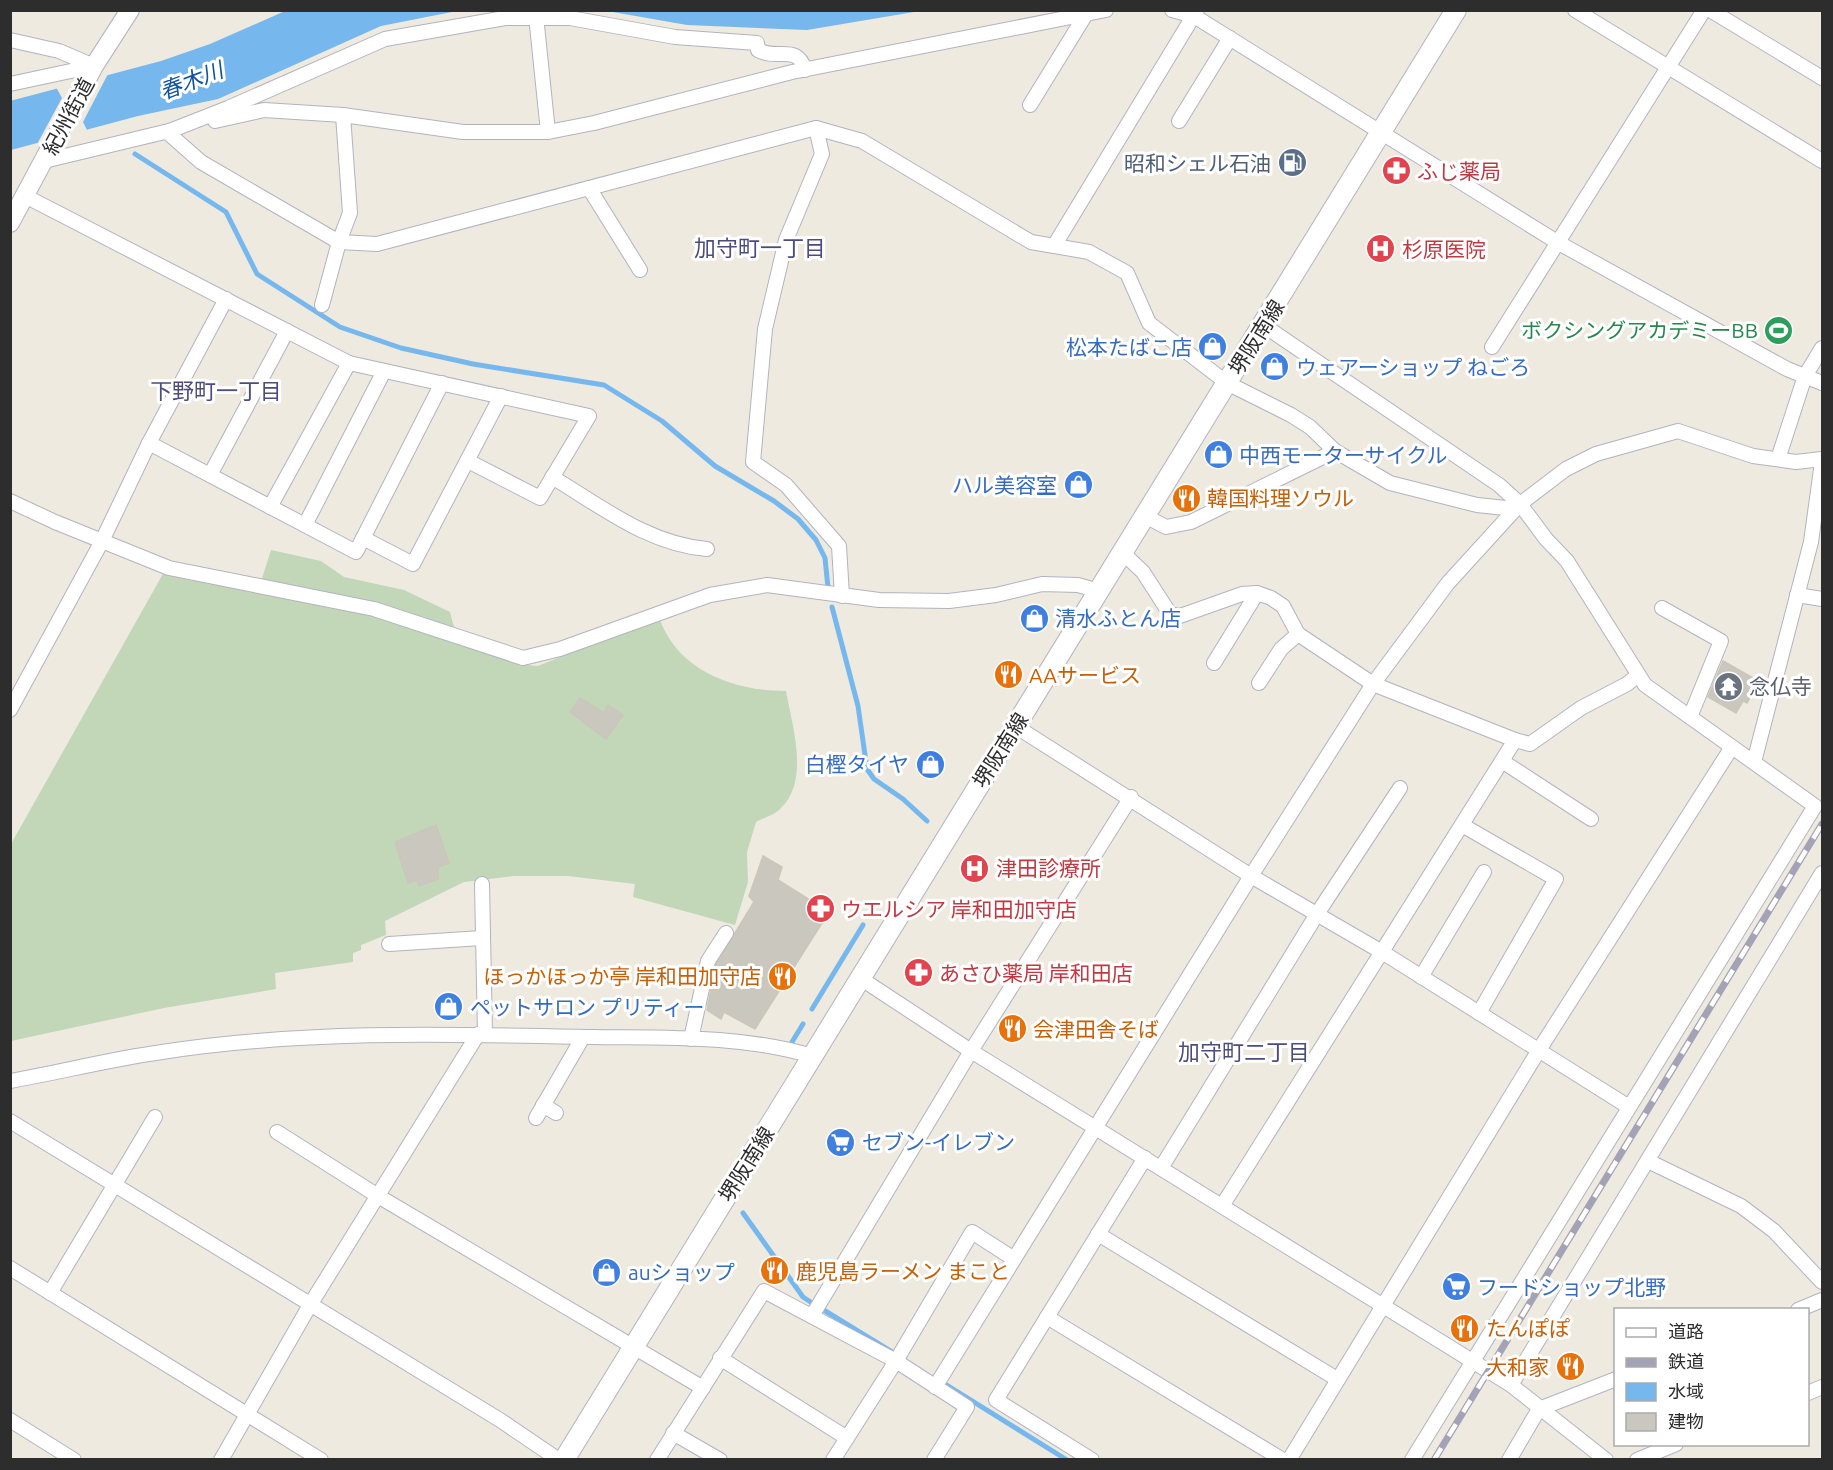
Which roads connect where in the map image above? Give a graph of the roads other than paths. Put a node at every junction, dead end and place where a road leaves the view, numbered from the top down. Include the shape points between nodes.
1 (130, 10) edge
2 (1106, 10) edge
3 (1172, 10) edge
4 (1456, 10) edge
5 (1575, 10) edge
6 (1704, 10) edge
7 (1710, 10) edge
8 (1196, 13) edge
9 (1086, 14) junction
10 (536, 16) junction
11 (1230, 38) junction
12 (10, 40) edge
13 (1667, 66) junction
14 (92, 70) junction
15 (805, 70) junction
16 (1822, 78) edge
17 (10, 84) edge
18 (1030, 105) dead end
19 (343, 115) junction
20 (1179, 121) dead end
21 (816, 128) junction
22 (166, 132) junction
23 (548, 132) junction
24 (1381, 134) junction
25 (46, 156) junction
26 (1822, 161) edge
27 (590, 188) junction
28 (25, 196) junction
29 (10, 223) edge
30 (339, 242) junction
31 (1557, 242) junction
32 (1054, 246) junction
33 (640, 270) dead end
34 (226, 299) junction
35 (322, 305) dead end
36 (1263, 325) junction
37 (287, 331) junction
38 (1492, 347) dead end
39 (1822, 348) edge
40 (349, 363) junction
41 (384, 371) junction
42 (1805, 376) junction
43 (442, 383) junction
44 (1227, 383) junction
45 (1822, 383) edge
46 (501, 396) junction
47 (149, 442) junction
48 (1335, 451) junction
49 (1778, 459) junction
50 (468, 461) junction
51 (1822, 461) edge
52 (210, 475) junction
53 (552, 477) junction
54 (10, 501) edge
55 (1518, 506) junction
56 (270, 507) junction
57 (1147, 517) junction
58 (305, 525) junction
59 (363, 538) junction
60 (102, 541) junction
61 (707, 549) dead end
62 (1123, 554) junction
63 (1099, 591) junction
64 (1257, 592) junction
65 (1797, 595) junction
66 (842, 596) junction
67 (1822, 599) edge
68 (1662, 608) dead end
69 (1298, 634) junction
70 (1214, 663) dead end
71 (1637, 676) junction
72 (1268, 678) dead end
73 (1373, 684) junction
74 (10, 710) edge
75 (1690, 717) junction
76 (1015, 726) junction
77 (1515, 740) junction
78 (1732, 747) junction
79 (1502, 761) junction
80 (1754, 762) junction
81 (1400, 788) dead end
82 (1131, 797) junction
83 (1591, 819) dead end
84 (1462, 825) junction
85 (1484, 872) dead end
86 (1822, 873) edge
87 (1251, 876) junction
88 (482, 884) dead end
89 (1317, 914) junction
90 (726, 933) dead end
91 (482, 938) junction
92 (389, 944) dead end
93 (1382, 952) junction
94 (1421, 977) junction
95 (860, 978) junction
96 (1479, 1013) junction
97 (482, 1034) junction
98 (583, 1036) junction
99 (691, 1039) junction
100 (1539, 1050) junction
101 (971, 1051) junction
102 (812, 1056) junction
103 (10, 1081) edge
104 (1629, 1107) junction
105 (556, 1113) dead end
106 (155, 1117) dead end
107 (10, 1121) edge
108 (1095, 1127) junction
109 (277, 1132) dead end
110 (1145, 1158) junction
111 (1648, 1161) junction
112 (1161, 1168) junction
113 (116, 1185) junction
114 (378, 1196) junction
115 (1222, 1206) junction
116 (1098, 1234) junction
117 (1014, 1259) junction
118 (10, 1268) edge
119 (1822, 1282) edge
120 (50, 1293) junction
121 (1822, 1300) edge
122 (310, 1305) junction
123 (1384, 1306) junction
124 (1803, 1308) edge
125 (812, 1316) junction
126 (1047, 1317) junction
127 (634, 1346) junction
128 (720, 1358) junction
129 (896, 1361) junction
130 (1473, 1361) junction
131 (1336, 1379) junction
132 (1614, 1380) edge
133 (1511, 1384) junction
134 (935, 1387) junction
135 (703, 1388) junction
136 (1539, 1409) junction
137 (248, 1414) junction
138 (10, 1420) edge
139 (673, 1433) junction
140 (847, 1438) junction
141 (1671, 1446) edge
142 (74, 1460) edge
143 (221, 1460) edge
144 (321, 1460) edge
145 (559, 1460) edge
146 (564, 1460) edge
147 (657, 1460) edge
148 (720, 1460) edge
149 (833, 1460) edge
150 (934, 1460) edge
151 (1092, 1460) edge
152 (1283, 1460) edge
153 (1289, 1460) edge
154 (1412, 1460) edge
155 (1509, 1460) edge
156 (1606, 1460) edge
157 (1637, 1460) edge

1 - 14 street, 紀州街道
2 - 9 street
3 - 8 street
4 - 24 main road, 堺阪南線
5 - 13 street
6 - 13 street
7 - 16 street
8 - 11 street
8 - 32 street
9 - 15 street
9 - 18 street
10 - 15 street via 570,18 675,37 757,43 758,50 765,54 798,55
10 - 22 street via 385,39
10 - 23 street
11 - 20 street
11 - 24 street
12 - 14 street via 59,51
13 - 26 street
13 - 31 street
14 - 17 street
14 - 25 street, 紀州街道
15 - 23 street
19 - 22 street via 264,110
19 - 23 street via 463,132
19 - 30 street via 350,213
21 - 27 street
21 - 32 street via 862,141 1031,242
21 - 66 street via 822,154 786,240 765,329 753,462 786,485 839,546
22 - 25 street
22 - 30 street via 201,162
24 - 31 street
24 - 36 main road, 堺阪南線
25 - 28 street, 紀州街道
27 - 30 street via 376,244
27 - 33 street
28 - 29 street, 紀州街道
28 - 34 street
30 - 35 street
31 - 38 street
31 - 42 street
32 - 44 street via 1089,252 1127,273 1149,323
34 - 37 street
34 - 47 street
36 - 44 main road, 堺阪南線
36 - 55 street via 1499,485
37 - 40 street
37 - 52 street
39 - 42 street
40 - 41 street
40 - 56 street
41 - 43 street
41 - 58 street
42 - 45 street
42 - 49 street
43 - 46 street
43 - 59 street
44 - 48 street via 1291,415
44 - 57 main road, 堺阪南線
46 - 50 street
46 - 53 street via 590,416
47 - 52 street
47 - 60 street
48 - 55 street via 1394,485 1476,505
48 - 57 street via 1191,522 1166,527
49 - 51 street
49 - 55 street via 1753,456 1678,431 1596,454 1566,469
50 - 53 street via 540,498
50 - 59 street via 413,564
51 - 65 street via 1811,542
52 - 56 street
53 - 61 street via 655,538 682,547
54 - 60 street
55 - 71 street via 1567,561
55 - 73 street via 1448,583
56 - 58 street
57 - 62 main road, 堺阪南線
58 - 59 street via 356,552
60 - 66 street via 169,568 374,609 523,658 721,593 767,585
60 - 74 street
62 - 63 main road, 堺阪南線
62 - 64 street via 1143,572 1170,614 1180,616
63 - 66 street via 1078,585 1042,584 949,601
63 - 76 main road, 堺阪南線
64 - 69 street via 1283,606
64 - 70 street
65 - 67 street
65 - 80 street
68 - 75 street via 1721,641
69 - 72 street via 1281,650
69 - 73 street
71 - 75 street
71 - 77 street via 1581,708 1530,744
73 - 77 street
73 - 87 street
75 - 78 street
76 - 82 street
76 - 95 main road, 堺阪南線
77 - 79 street
78 - 80 street
78 - 100 street
79 - 83 street
79 - 84 street
80 - 104 street via 1815,806
81 - 89 street
82 - 87 street
82 - 101 street
84 - 93 street
84 - 96 street via 1556,879
85 - 94 street
86 - 111 street
87 - 89 street
87 - 108 street
88 - 91 street
89 - 93 street
89 - 112 street
90 - 99 street via 708,961
91 - 92 street
91 - 97 street
93 - 94 street
93 - 115 street
94 - 96 street
95 - 101 street
95 - 102 main road, 堺阪南線
96 - 100 street
97 - 98 street
97 - 103 street via 291,1040 174,1050
97 - 114 street
98 - 99 street
98 - 105 street via 540,1112
99 - 102 street via 780,1047
100 - 104 street
100 - 123 street
101 - 108 street
101 - 125 street
102 - 127 main road, 堺阪南線
104 - 130 street
106 - 113 street
107 - 113 street
108 - 110 street
108 - 117 street
109 - 114 street
110 - 112 street
110 - 116 street
111 - 119 street via 1742,1206 1773,1231
111 - 133 street
112 - 115 street
113 - 120 street
113 - 122 street
114 - 122 street
114 - 127 street
115 - 123 street
116 - 126 street
116 - 131 street
117 - 129 street via 972,1232
117 - 134 street
118 - 120 street
120 - 137 street
121 - 124 street
122 - 137 street
122 - 145 street
123 - 130 street
123 - 131 street
125 - 128 street via 764,1291
125 - 129 street
126 - 151 street via 996,1400
126 - 152 street
127 - 135 street
127 - 146 main road, 堺阪南線
128 - 135 street
128 - 140 street
129 - 134 street
129 - 140 street
130 - 133 street
130 - 154 street
131 - 153 street
132 - 136 street
133 - 136 street
134 - 150 street via 967,1407
135 - 139 street
136 - 155 street
136 - 156 street
137 - 143 street
137 - 144 street
138 - 142 street
139 - 147 street
139 - 148 street
140 - 149 street
141 - 157 street

